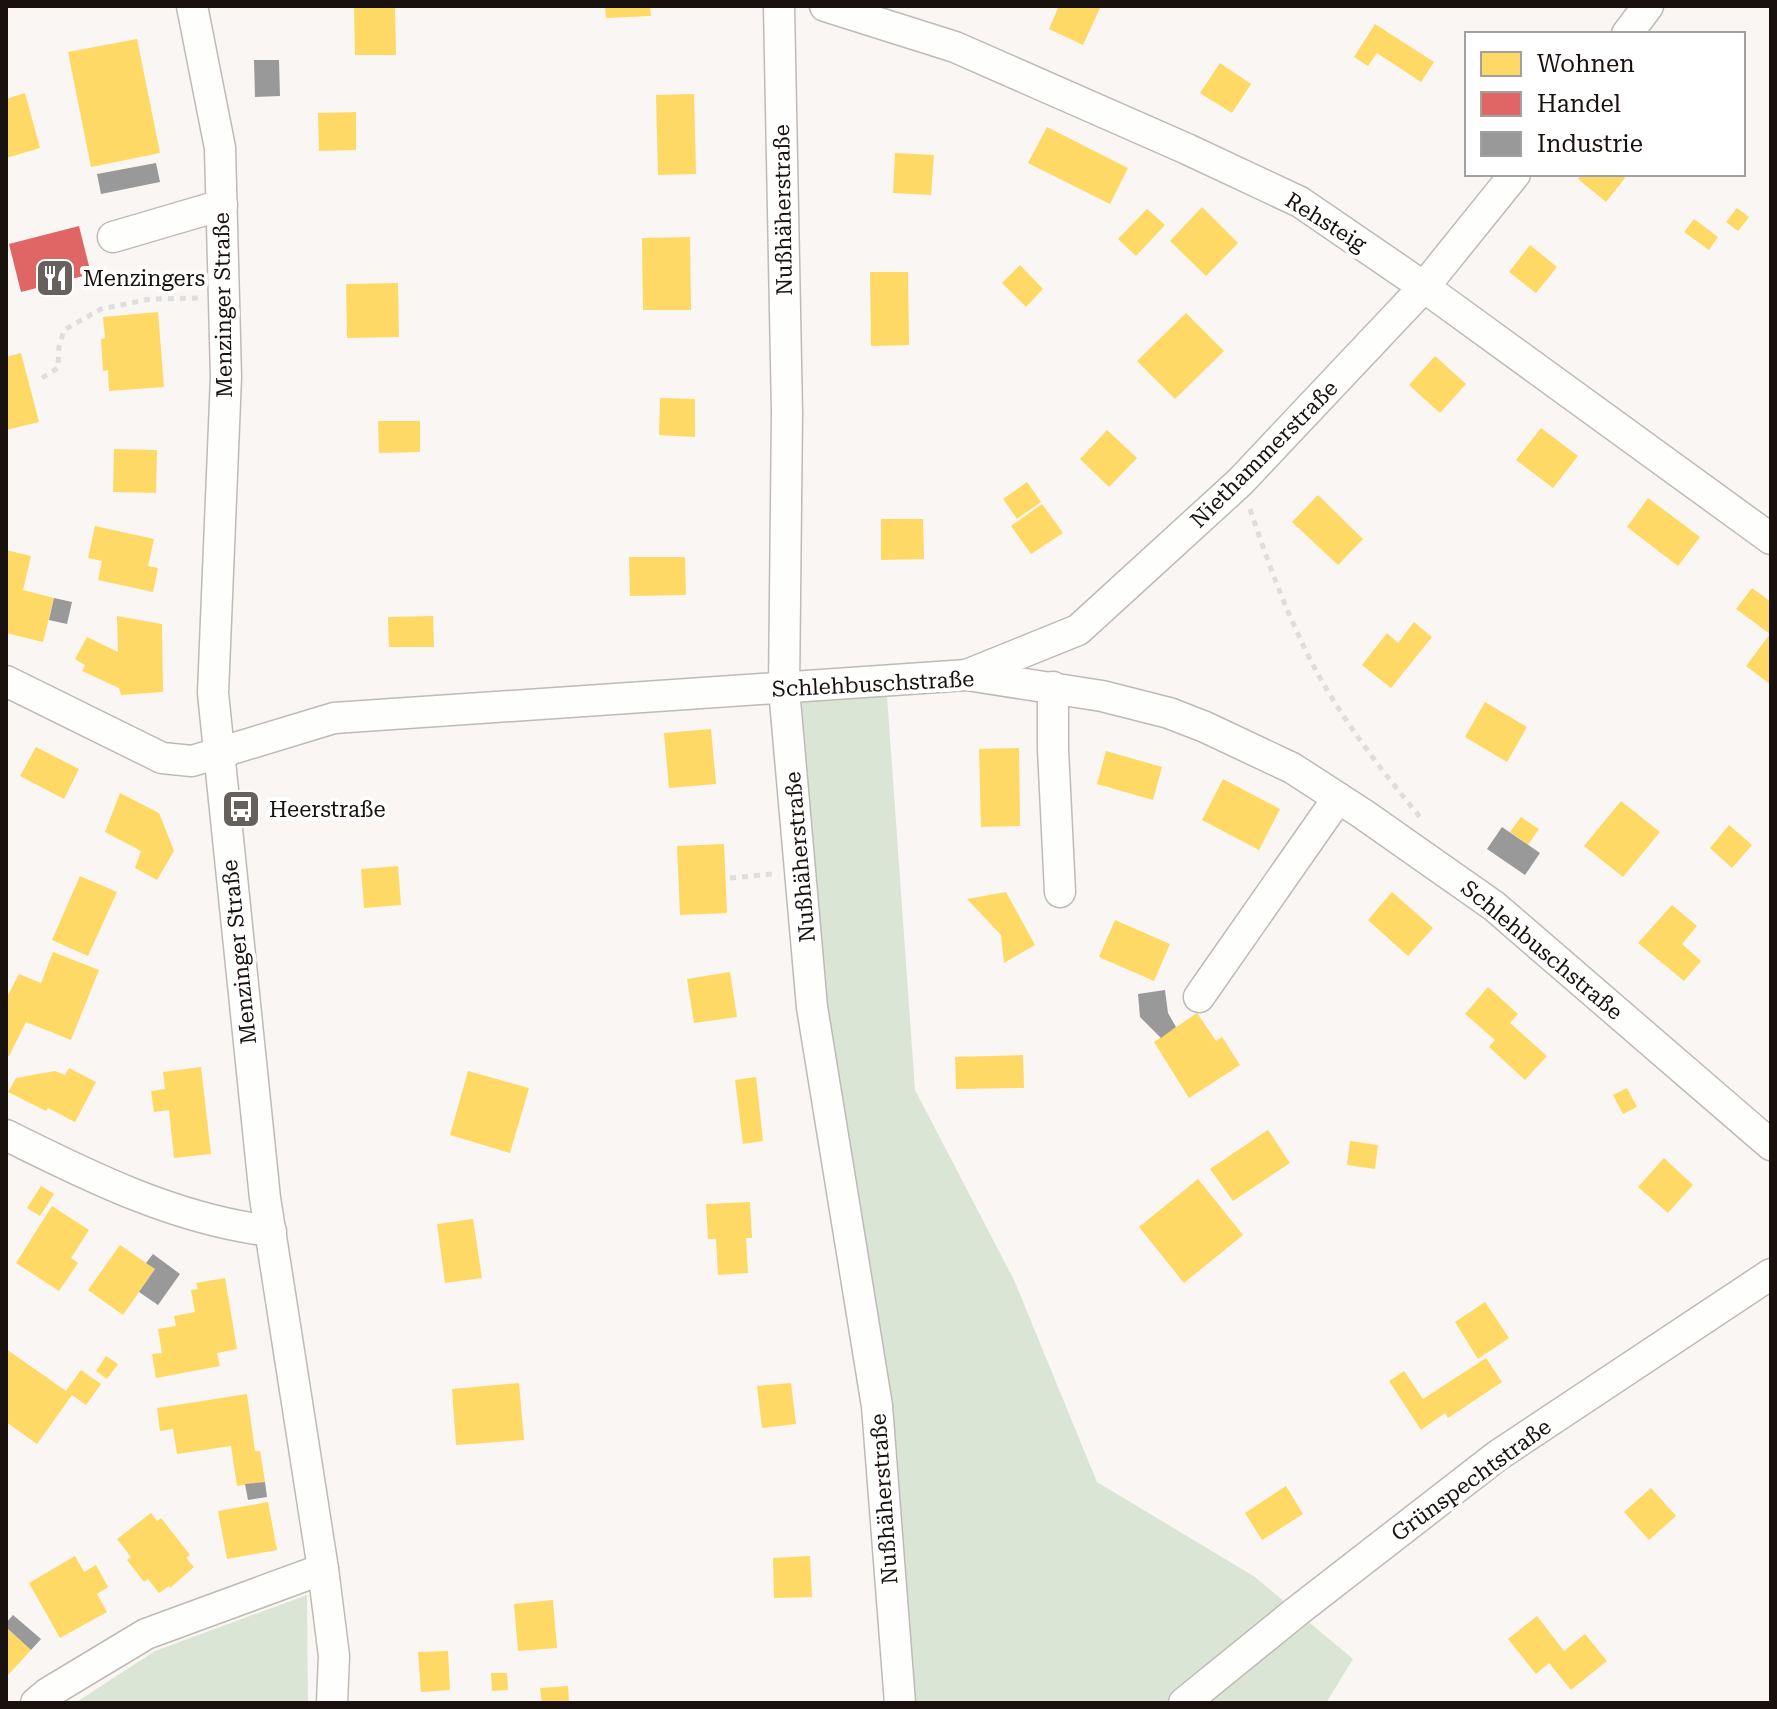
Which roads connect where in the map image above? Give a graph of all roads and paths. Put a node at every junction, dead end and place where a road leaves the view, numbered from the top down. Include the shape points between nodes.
1 (192, 6) edge
2 (779, 6) edge
3 (825, 6) edge
4 (1648, 6) edge
5 (1628, 32) edge
6 (1513, 176) edge
7 (222, 205) junction
8 (113, 237) dead end
9 (1424, 287) junction
10 (224, 297) junction
11 (42, 378) dead end
12 (1240, 482) junction
13 (1771, 539) edge
14 (967, 675) junction
15 (6, 681) edge
16 (1053, 687) junction
17 (784, 689) junction
18 (219, 753) junction
19 (1338, 798) junction
20 (1426, 823) dead end
21 (764, 875) dead end
22 (730, 878) dead end
23 (1060, 892) dead end
24 (1199, 997) dead end
25 (6, 1135) edge
26 (1771, 1145) edge
27 (271, 1231) junction
28 (1771, 1274) edge
29 (323, 1569) junction
30 (36, 1703) edge
31 (332, 1703) edge
32 (900, 1703) edge
33 (1184, 1703) edge

1 - 7 street, Menzinger Straße via 220,148
2 - 17 street, Nußhäherstraße via 787,413
3 - 9 street, Rehsteig via 955,47 1300,202
4 - 5 street
6 - 9 street, Niethammerstraße
7 - 8 street
7 - 10 street, Menzinger Straße
9 - 12 street, Niethammerstraße
9 - 13 street, Rehsteig
10 - 11 path via 150,299 101,309 64,330 58,368
10 - 18 street, Menzinger Straße via 226,377 213,693
12 - 14 street, Niethammerstraße via 1078,630
12 - 20 path via 1270,568 1318,675 1359,739
14 - 16 street, Schlehbuschstraße
14 - 17 street, Schlehbuschstraße
15 - 18 street via 162,758 192,761
16 - 19 street, Schlehbuschstraße via 1169,713 1205,727 1292,768
16 - 23 street
17 - 18 street, Schlehbuschstraße via 334,718
17 - 32 street, Nußhäherstraße via 812,1007 877,1406
18 - 27 street, Menzinger Straße
19 - 24 street
19 - 26 street, Schlehbuschstraße via 1494,906
21 - 22 path
25 - 27 street via 133,1194 229,1226
27 - 29 street, Menzinger Straße
28 - 33 street, Grünspechtstraße via 1497,1456
29 - 30 street via 146,1634
29 - 31 street, Menzinger Straße via 334,1656

